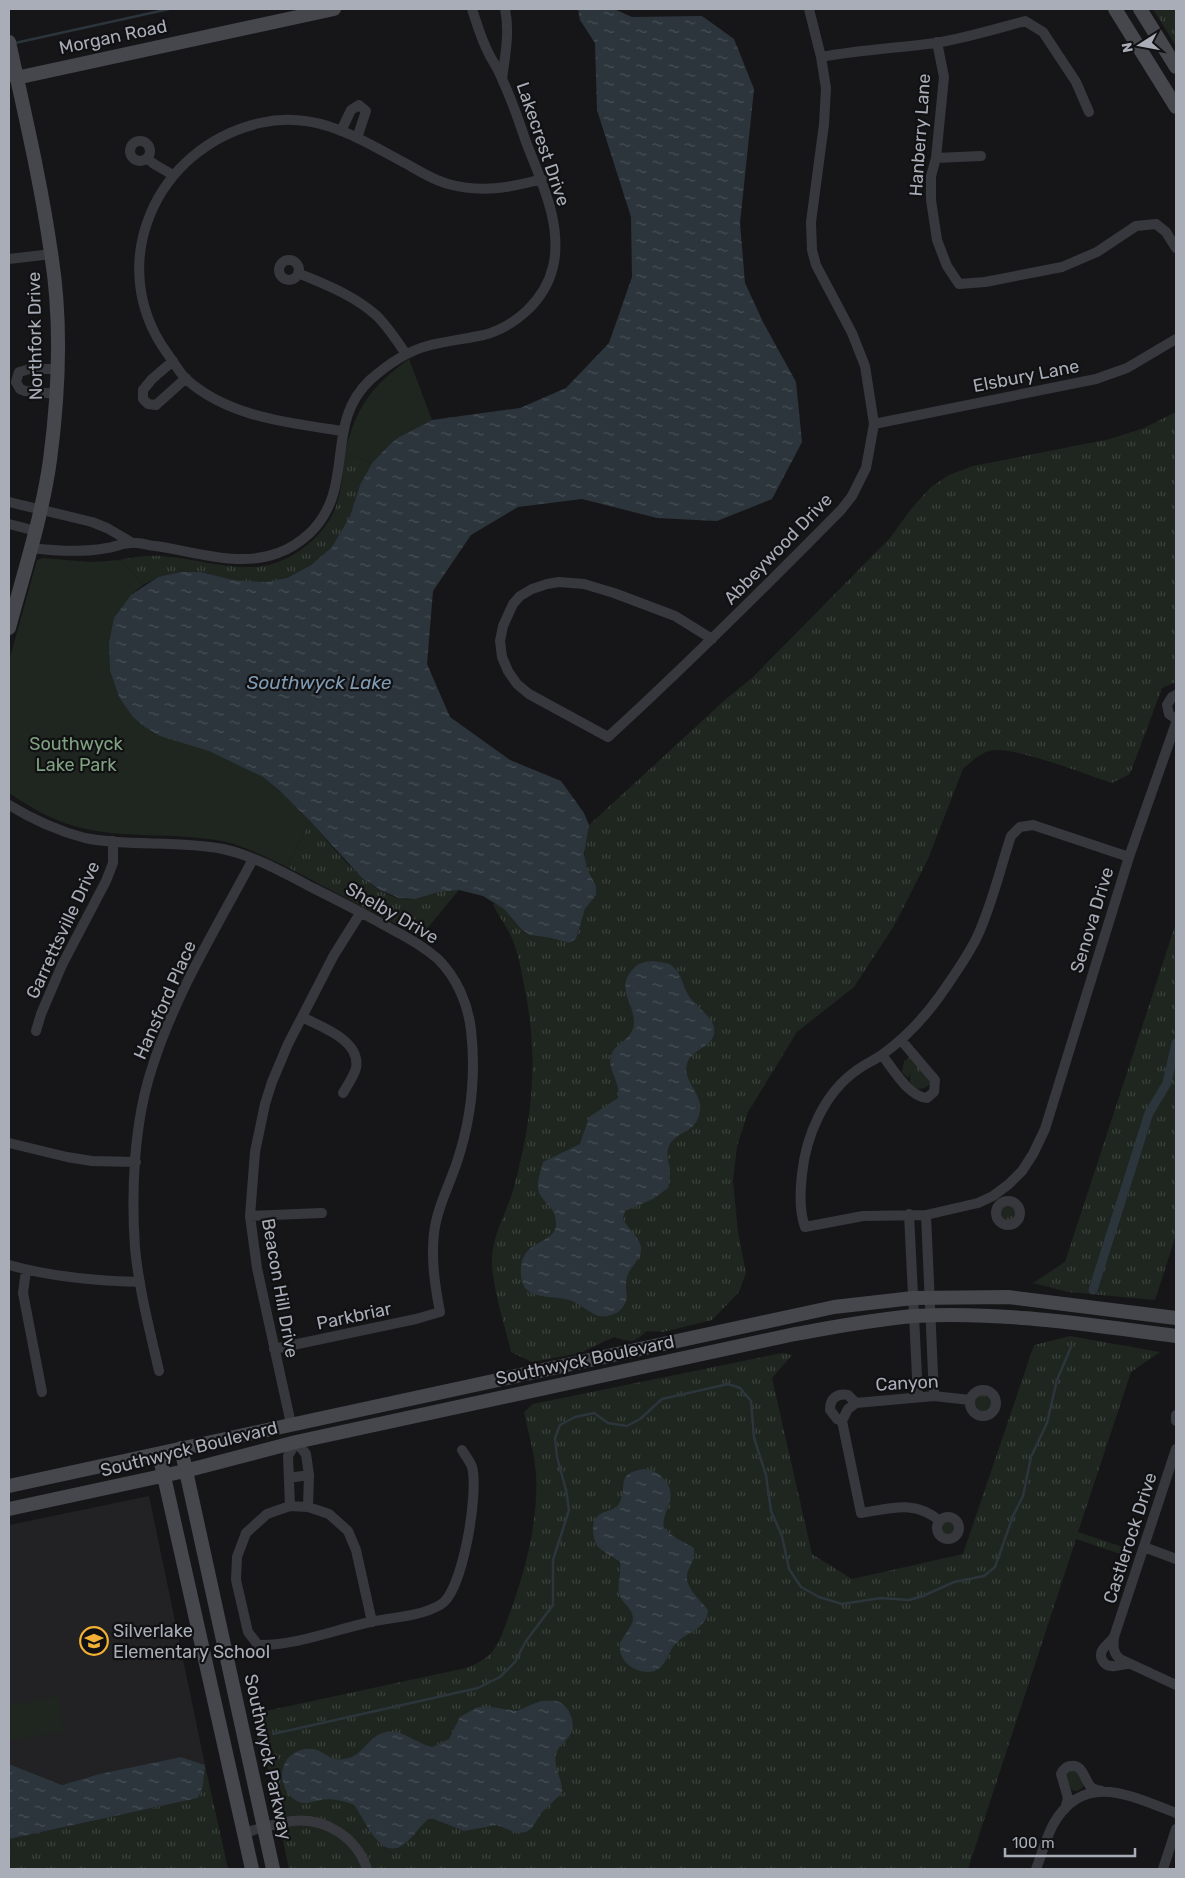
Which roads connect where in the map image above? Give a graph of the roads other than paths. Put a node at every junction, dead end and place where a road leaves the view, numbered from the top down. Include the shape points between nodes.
1 (334, 9) edge
2 (472, 9) edge
3 (505, 9) edge
4 (809, 9) edge
5 (1115, 9) edge
6 (1140, 9) edge
7 (1150, 26) junction
8 (1133, 38) junction
9 (9, 42) edge
10 (937, 42) junction
11 (821, 57) junction
12 (1176, 67) edge
13 (16, 78) junction
14 (502, 79) junction
15 (1176, 107) edge
16 (1089, 112) dead end
17 (341, 131) junction
18 (357, 138) junction
19 (981, 156) dead end
20 (147, 158) dead end
21 (936, 158) junction
22 (173, 175) junction
23 (542, 179) junction
24 (1176, 248) edge
25 (52, 254) junction
26 (9, 259) edge
27 (298, 273) dead end
28 (1176, 339) edge
29 (406, 354) junction
30 (173, 361) junction
31 (57, 369) junction
32 (186, 378) junction
33 (56, 394) junction
34 (874, 424) junction
35 (342, 431) junction
36 (9, 502) edge
37 (42, 510) junction
38 (9, 524) edge
39 (36, 531) junction
40 (131, 542) junction
41 (31, 548) junction
42 (9, 628) edge
43 (712, 639) junction
44 (1176, 695) edge
45 (1176, 721) edge
46 (9, 806) edge
47 (113, 841) junction
48 (1129, 857) junction
49 (253, 859) junction
50 (361, 912) junction
51 (302, 1017) junction
52 (36, 1031) dead end
53 (901, 1040) junction
54 (882, 1055) junction
55 (343, 1093) dead end
56 (9, 1143) edge
57 (136, 1162) junction
58 (993, 1196) junction
59 (1001, 1204) dead end
60 (322, 1213) dead end
61 (909, 1214) junction
62 (926, 1215) junction
63 (250, 1216) junction
64 (9, 1265) edge
65 (26, 1270) junction
66 (140, 1282) junction
67 (913, 1298) junction
68 (929, 1298) junction
69 (440, 1312) joint
70 (914, 1316) junction
71 (930, 1316) junction
72 (1176, 1318) edge
73 (1176, 1336) edge
74 (274, 1349) junction
75 (566, 1364) junction
76 (159, 1371) dead end
77 (570, 1383) junction
78 (42, 1392) dead end
79 (934, 1396) junction
80 (918, 1397) junction
81 (970, 1400) dead end
82 (852, 1406) junction
83 (1176, 1416) edge
84 (842, 1421) junction
85 (1176, 1422) edge
86 (291, 1424) junction
87 (296, 1442) junction
88 (181, 1448) junction
89 (1176, 1449) edge
90 (462, 1450) dead end
91 (159, 1454) junction
92 (185, 1470) junction
93 (164, 1475) junction
94 (309, 1475) junction
95 (289, 1478) junction
96 (34, 1480) junction
97 (9, 1486) edge
98 (39, 1503) junction
99 (290, 1506) junction
100 (308, 1507) junction
101 (9, 1509) edge
102 (940, 1521) dead end
103 (1144, 1547) junction
104 (1176, 1559) edge
105 (372, 1622) junction
106 (1114, 1637) junction
107 (224, 1649) junction
108 (203, 1654) junction
109 (1128, 1664) junction
110 (1176, 1685) edge
111 (1103, 1791) junction
112 (1065, 1809) junction
113 (1176, 1813) edge
114 (264, 1828) junction
115 (1176, 1829) edge
116 (243, 1833) junction
117 (252, 1869) edge
118 (273, 1869) edge
119 (367, 1869) edge
120 (1036, 1869) edge
121 (1163, 1869) edge

1 - 13 street, Morgan Road
2 - 14 street, Lakecrest Drive via 479,32
3 - 14 street, Lakecrest Drive via 507,39
4 - 11 street, Abbeywood Drive
5 - 8 street
6 - 7 street
7 - 8 street
7 - 12 street
8 - 15 street
9 - 13 street, Northfork Drive
10 - 11 street
10 - 16 street via 1025,21 1043,32 1076,82
10 - 21 street, Hanberry Lane via 944,77
11 - 34 street, Abbeywood Drive via 826,88 811,222 812,250 816,265 852,333 865,366
13 - 25 street, Northfork Drive
14 - 23 street, Lakecrest Drive
17 - 18 street
17 - 18 street via 352,110 359,105 366,111
17 - 22 street via 308,121 260,123 236,130 202,148
18 - 23 street via 428,176 455,185 497,189
19 - 21 street
20 - 22 street
21 - 24 street, Hanberry Lane via 931,176 934,223 947,266 958,284 1062,267 1097,252 1136,226 1156,224 1166,232
22 - 30 street via 152,208 143,240 140,268 148,320
23 - 29 street, Lakecrest Drive via 555,234 555,252 546,286 534,303 500,330 426,346
25 - 26 street
25 - 31 street, Northfork Drive
27 - 29 street via 343,292 377,316
28 - 34 street, Elsbury Lane via 1127,368 1096,378
29 - 35 street, Lakecrest Drive via 364,386 350,408
30 - 32 street
30 - 32 street via 143,390 143,399 156,405
31 - 33 street, Northfork Drive
31 - 33 street via 24,370 19,372 16,382 25,391
32 - 35 street via 216,398 256,416
33 - 37 street, Northfork Drive
34 - 43 street, Abbeywood Drive via 866,468 852,496
35 - 40 street, Lakecrest Drive via 338,478 330,507 314,529 291,547 266,557 234,559
36 - 37 street, Lakecrest Drive
37 - 39 street, Northfork Drive
37 - 40 street, Lakecrest Drive via 92,522
38 - 39 street
39 - 41 street, Northfork Drive
40 - 41 street, Lakecrest Drive via 82,551
41 - 42 street, Northfork Drive
43 - 43 street, Abbeywood Drive via 675,616 614,593 584,584 559,582 520,596 506,619 500,641 502,657 517,684 608,738
44 - 45 street, Senova Drive via 1167,705 1169,714
45 - 48 street, Senova Drive
46 - 47 street, Shelby Drive via 60,830 86,838
47 - 49 street, Shelby Drive via 204,846
47 - 52 street, Garrettsville Drive via 113,863 106,881 62,965
48 - 53 street via 1033,825 1020,827 1011,836 983,922 970,950 938,998
48 - 58 street, Senova Drive via 1045,1129 1022,1171
49 - 50 street, Shelby Drive
49 - 57 street, Hansford Place via 186,986 158,1050 141,1116
50 - 51 street, Beacon Hill Drive
50 - 69 street, Shelby Drive via 416,942 439,960 458,984 470,1019 473,1060 470,1110 434,1234 433,1270
51 - 55 street via 344,1041 353,1050 356,1068
51 - 63 street, Beacon Hill Drive via 265,1104 255,1152
53 - 54 street
53 - 54 street via 935,1080 934,1092 927,1098 913,1094
54 - 61 street via 844,1081 817,1119 803,1164 802,1219 805,1227 863,1216
56 - 57 street via 92,1161
57 - 66 street, Hansford Place via 133,1221
58 - 59 street
58 - 62 street via 960,1209
60 - 63 street
61 - 62 street
61 - 67 street
62 - 68 street
63 - 74 street, Beacon Hill Drive
64 - 65 street
65 - 66 street via 93,1281
65 - 78 street via 24,1293
66 - 76 street, Hansford Place
67 - 68 street, Southwyck Boulevard
67 - 70 street
67 - 75 street, Southwyck Boulevard via 802,1313
68 - 71 street
68 - 72 street, Southwyck Boulevard via 1008,1297
69 - 74 street, Parkbriar
70 - 71 street, Southwyck Boulevard
70 - 77 street, Southwyck Boulevard via 795,1334
70 - 80 street
71 - 73 street, Southwyck Boulevard via 1027,1317
71 - 79 street
74 - 86 street, Beacon Hill Drive
75 - 77 street
75 - 86 street, Southwyck Boulevard
77 - 87 street, Southwyck Boulevard
79 - 80 street, Canyon
79 - 81 street, Canyon
80 - 82 street, Canyon
82 - 84 street
82 - 84 street via 852,1398 842,1394 832,1399 830,1410
83 - 85 street
84 - 102 street via 861,1514 915,1507
86 - 87 street
86 - 88 street, Southwyck Boulevard
87 - 92 street, Southwyck Boulevard
87 - 94 street via 306,1454
87 - 95 street via 288,1456
88 - 91 street, Southwyck Boulevard
88 - 92 street, Southwyck Parkway
89 - 103 street, Castlerock Drive
90 - 105 street via 472,1466 474,1487 468,1538 454,1586 442,1604 415,1614
91 - 93 street
91 - 96 street, Southwyck Boulevard
92 - 93 street, Southwyck Boulevard
92 - 107 street, Southwyck Parkway
93 - 98 street, Southwyck Boulevard
93 - 108 street
94 - 95 street
94 - 100 street
95 - 99 street
96 - 97 street, Southwyck Boulevard
96 - 98 street
98 - 101 street, Southwyck Boulevard
99 - 100 street
99 - 105 street via 267,1514 253,1527 246,1534 237,1557 236,1580 248,1632 258,1645 275,1646
100 - 105 street via 329,1514 348,1531 356,1550
103 - 104 street
103 - 106 street, Castlerock Drive
106 - 109 street, Castlerock Drive via 1115,1654
106 - 109 street, Castlerock Drive via 1102,1649 1102,1661 1111,1667
107 - 108 street
107 - 114 street, Southwyck Parkway
108 - 116 street
109 - 110 street
111 - 112 street via 1082,1796
111 - 112 street via 1090,1786 1080,1768 1068,1766 1061,1774 1068,1798
111 - 113 street via 1131,1796
112 - 120 street via 1053,1824
114 - 116 street
114 - 118 street, Southwyck Parkway
114 - 119 street via 307,1821 335,1829 357,1847
115 - 121 street
116 - 117 street

